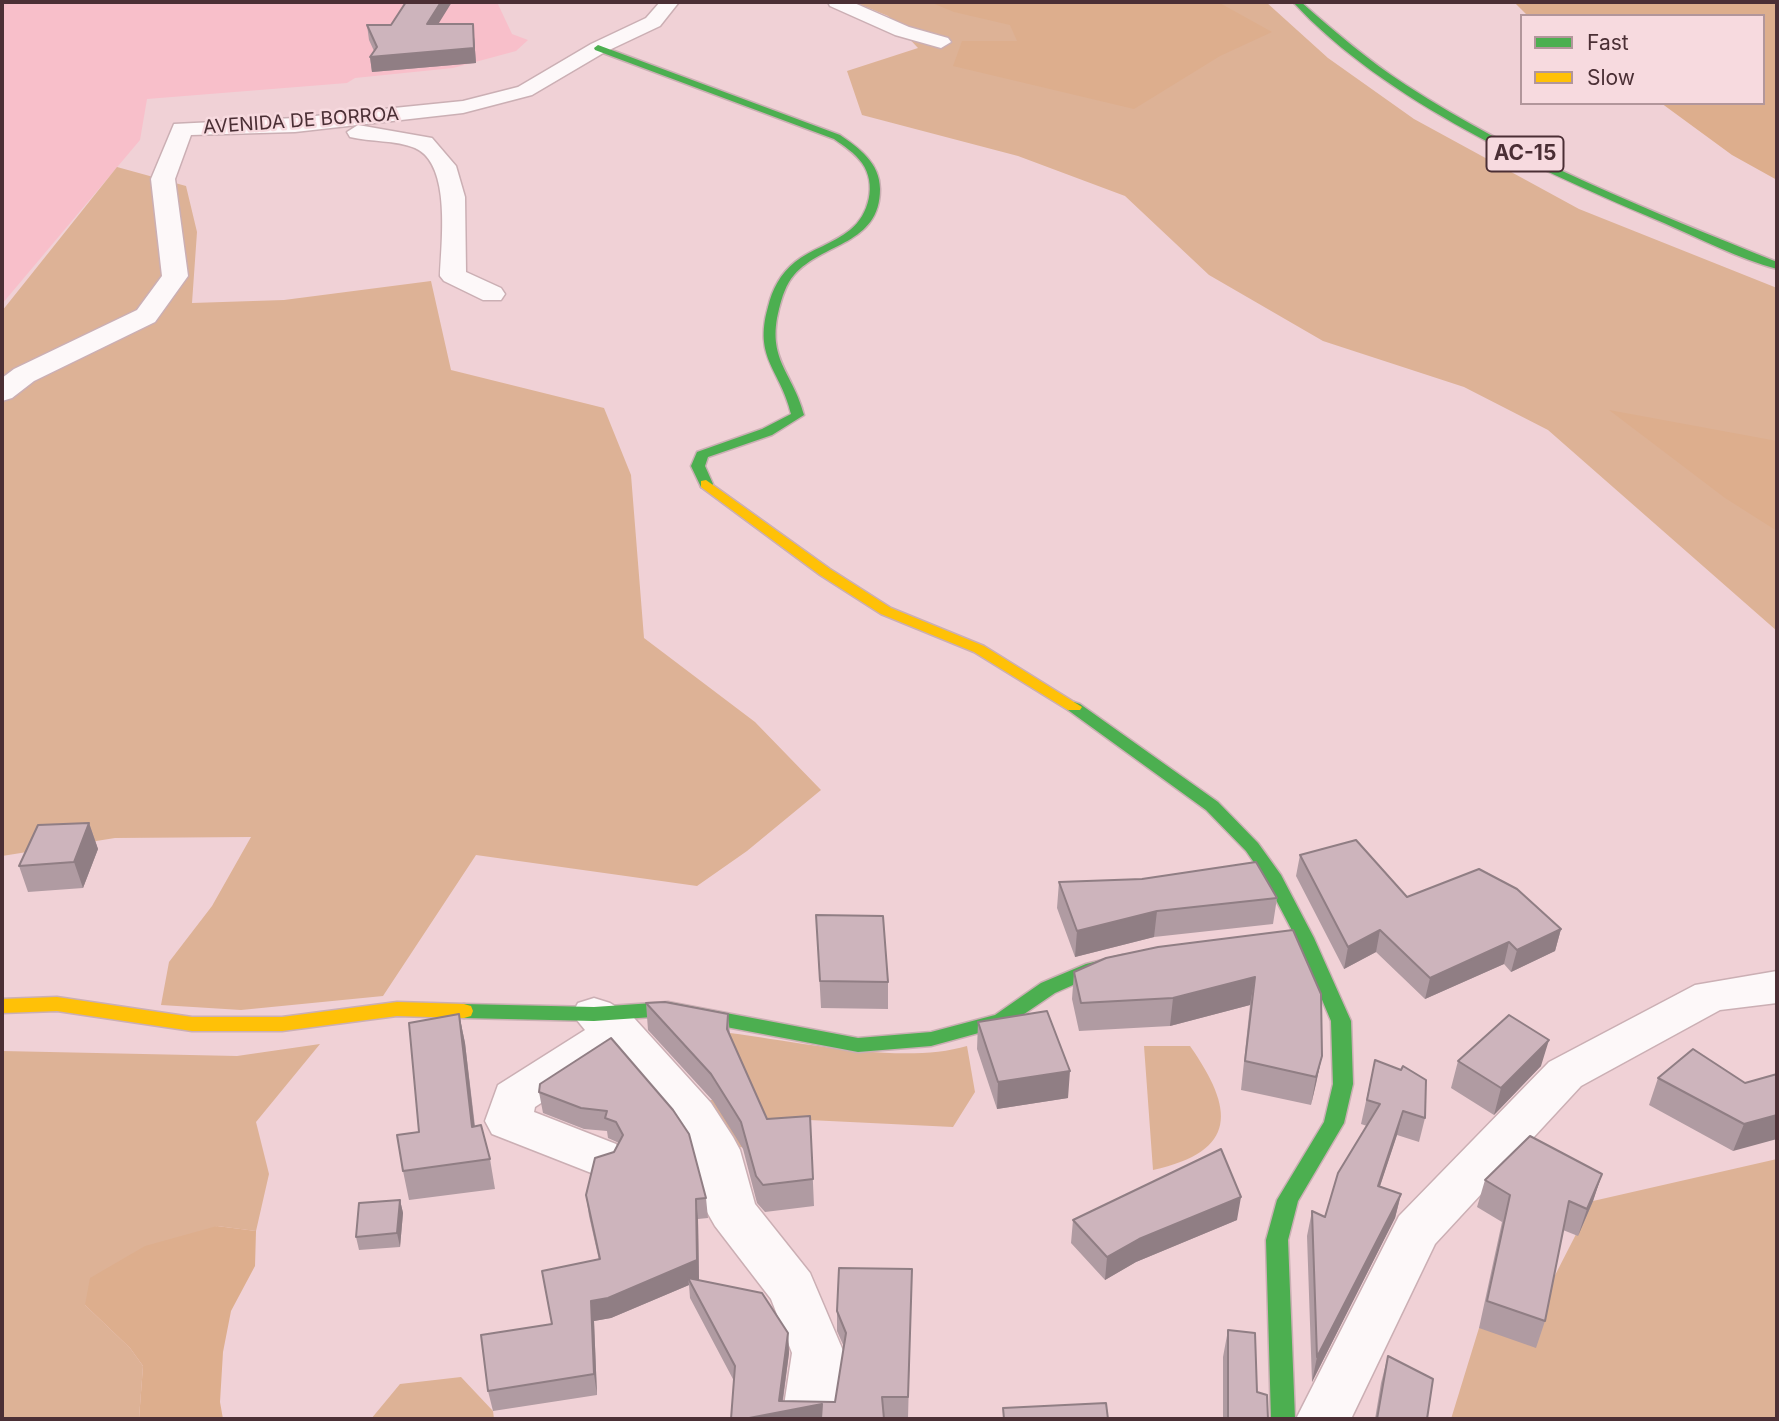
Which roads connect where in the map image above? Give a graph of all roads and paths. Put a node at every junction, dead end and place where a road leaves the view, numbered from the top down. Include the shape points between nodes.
1 (670, 2) edge
2 (837, 2) edge
3 (1297, 2) edge
4 (941, 42) dead end
5 (598, 48) junction
6 (330, 122) junction
7 (1777, 266) edge
8 (492, 294) dead end
9 (2, 392) edge
10 (1142, 958) edge
11 (1777, 987) edge
12 (2, 1006) edge
13 (606, 1022) junction
14 (599, 1157) edge
15 (809, 1419) edge
16 (1283, 1419) edge
17 (1323, 1419) edge

1 - 5 street, AVENIDA DE BORROA via 653,22
2 - 4 street via 902,31
3 - 7 main road, AC-15 via 1398,85 1468,127 1626,203
5 - 6 street, AVENIDA DE BORROA via 525,91 463,107
5 - 16 main road via 837,137 868,157 877,177 869,218 854,234 795,265 778,287 769,346 796,397 798,415 767,432 702,455 698,466 708,487 886,611 979,649 1073,706 1212,806 1272,875 1341,1021 1343,1084 1334,1123 1288,1200 1277,1240
6 - 8 street via 363,134 424,143 447,171 453,197 453,276
6 - 9 street, AVENIDA DE BORROA via 181,129 163,179 175,276 146,316 24,375
10 - 13 main road via 1093,968 1048,988 1001,1020 932,1039 858,1045 668,1009
11 - 17 street via 1711,996 1565,1074 1417,1230
12 - 13 main road via 57,1004 192,1024 282,1024 397,1009
13 - 14 street via 514,1098 509,1121
13 - 15 street via 694,1116 716,1150 732,1212 792,1288 818,1353

